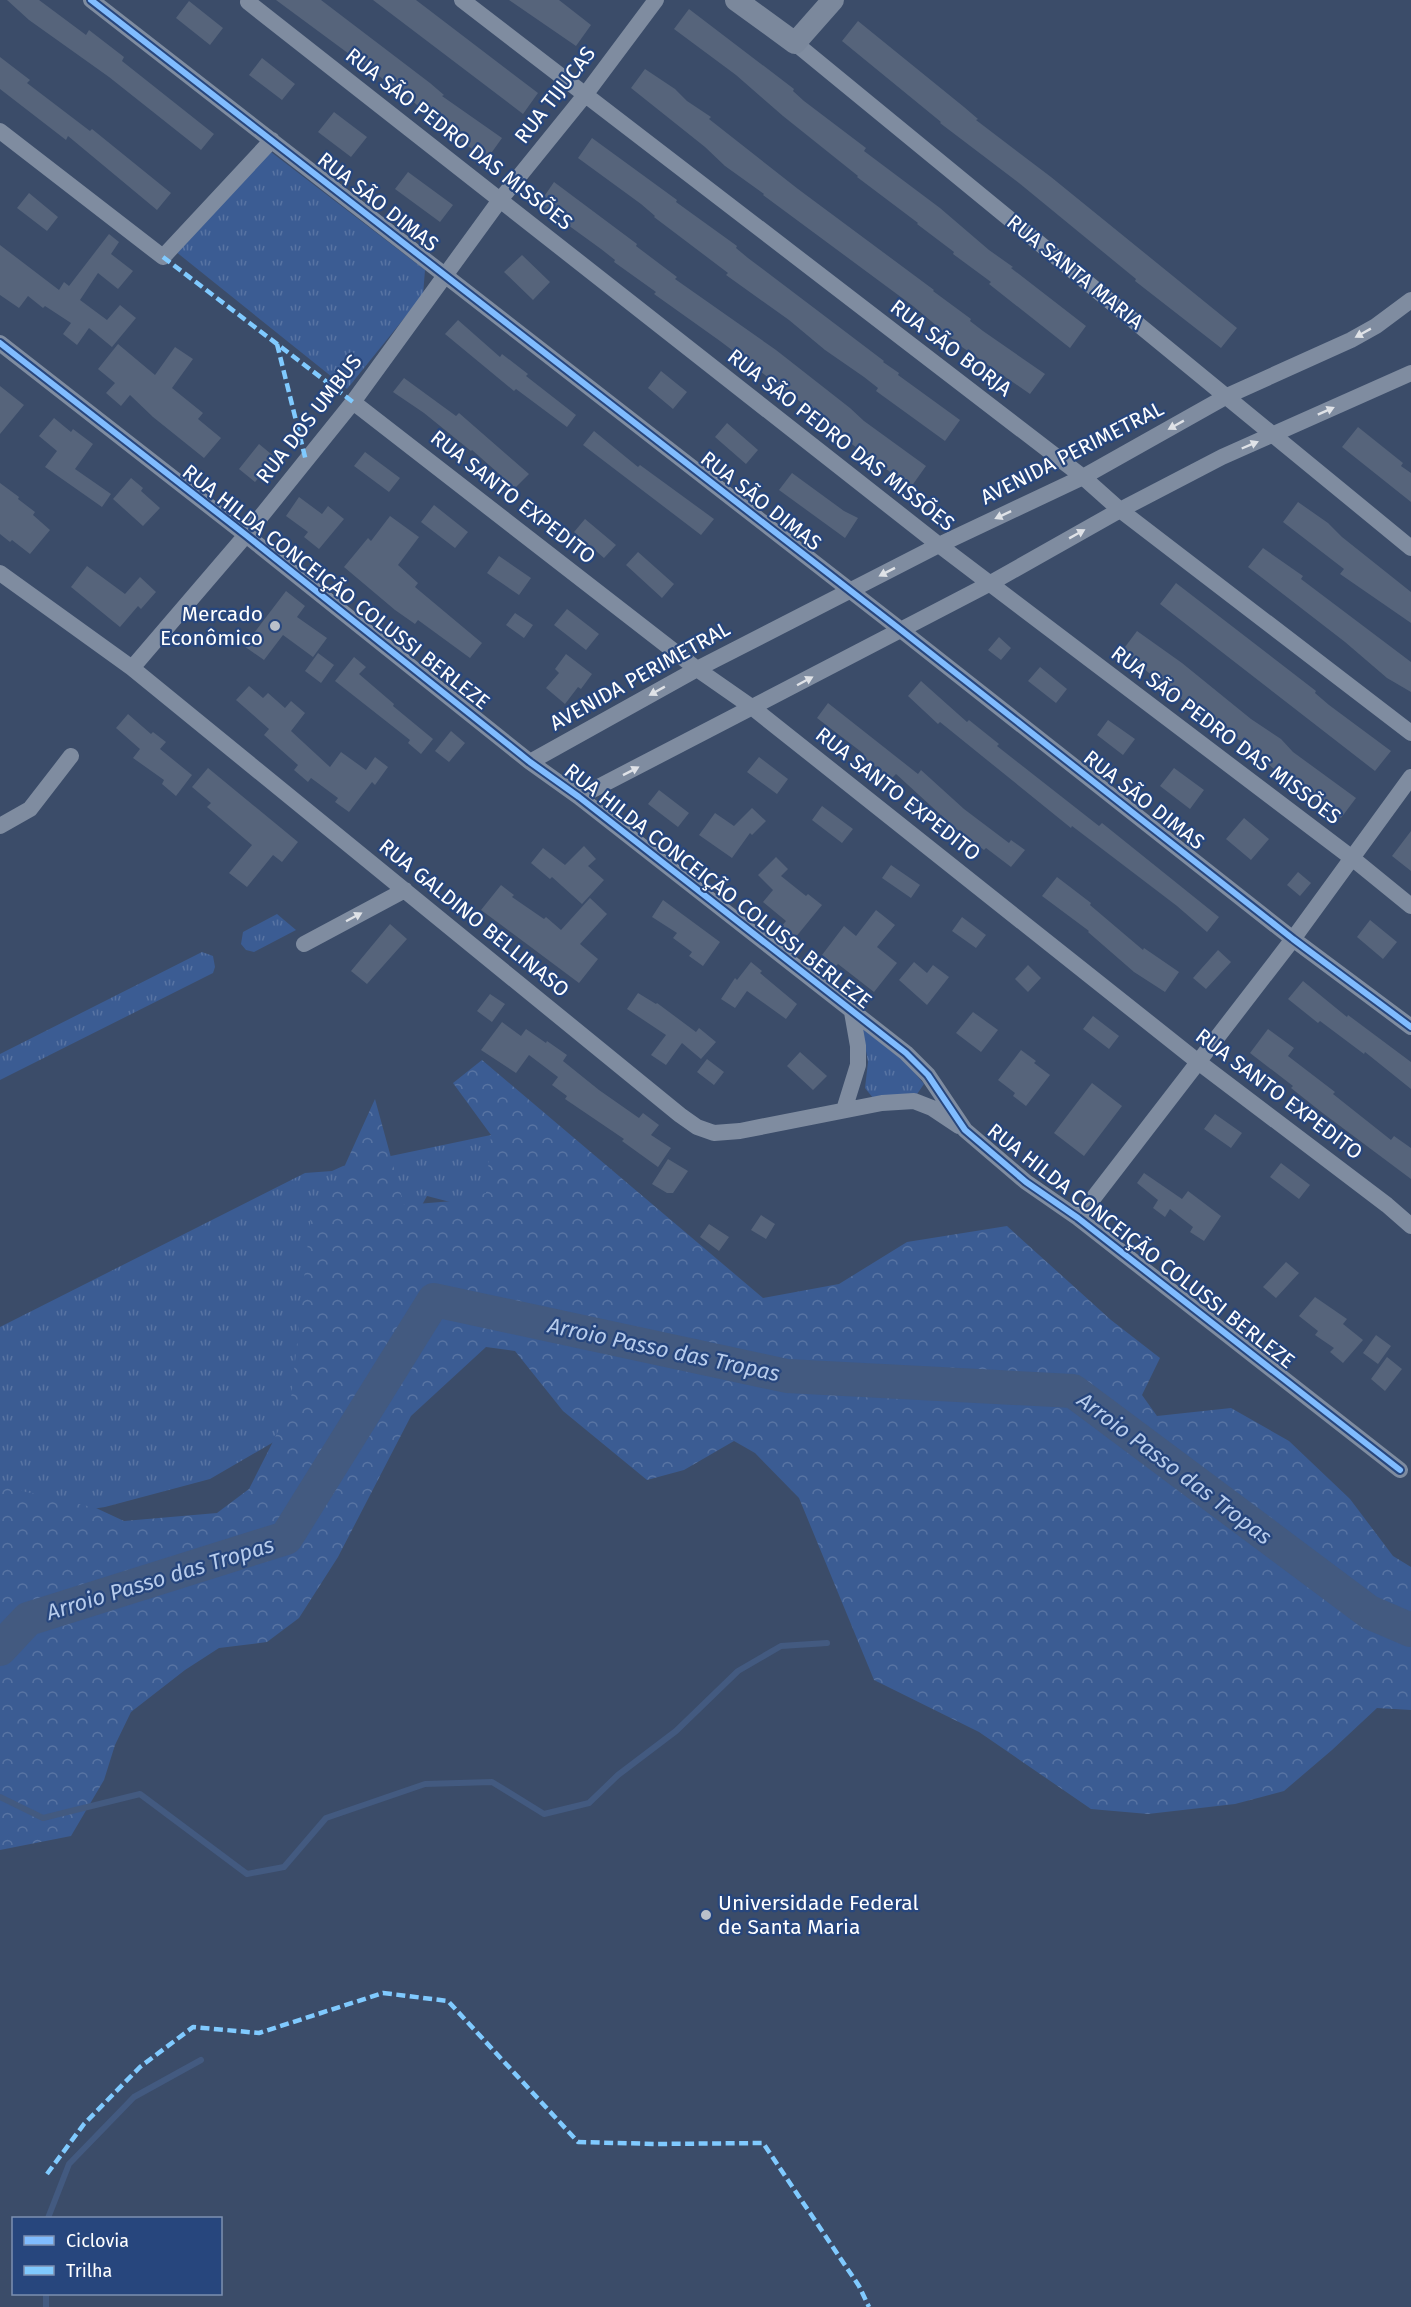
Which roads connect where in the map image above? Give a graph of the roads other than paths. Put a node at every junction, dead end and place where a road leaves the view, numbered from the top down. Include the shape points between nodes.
1 (91, 0) edge
2 (462, 0) edge
3 (657, 0) edge
4 (736, 0) edge
5 (833, 0) edge
6 (249, 1) edge
7 (795, 44) junction
8 (585, 95) junction
9 (0, 131) edge
10 (272, 140) junction
11 (500, 201) junction
12 (445, 275) junction
13 (1411, 300) edge
14 (0, 343) edge
15 (1411, 373) edge
16 (1227, 396) junction
17 (353, 402) junction
18 (1273, 435) junction
19 (1083, 477) junction
20 (1120, 510) junction
21 (246, 535) junction
22 (939, 545) junction
23 (1411, 548) edge
24 (0, 573) edge
25 (989, 584) junction
26 (850, 591) junction
27 (901, 630) junction
28 (132, 668) junction
29 (697, 669) junction
30 (753, 708) junction
31 (1411, 734) edge
32 (71, 756) dead end
33 (530, 762) junction
34 (1411, 777) edge
35 (579, 797) junction
36 (1, 824) edge
37 (1352, 858) junction
38 (405, 890) junction
39 (1411, 906) edge
40 (1293, 939) junction
41 (304, 944) dead end
42 (852, 1012) junction
43 (1411, 1027) edge
44 (1197, 1060) junction
45 (933, 1082) junction
46 (921, 1104) junction
47 (844, 1110) junction
48 (965, 1130) junction
49 (1078, 1218) junction
50 (1411, 1226) edge
51 (1400, 1470) dead end

1 - 10 street, RUA SÃO DIMAS
2 - 8 street, RUA SÃO BORJA
3 - 8 street, RUA TIJUCAS
4 - 7 street, RUA SANTA MARIA
5 - 7 street
6 - 11 street, RUA SÃO PEDRO DAS MISSÕES
7 - 16 street, RUA SANTA MARIA
8 - 11 street, RUA TIJUCAS
8 - 19 street, RUA SÃO BORJA
9 - 10 street via 164,257
10 - 12 street, RUA SÃO DIMAS
11 - 12 street, RUA TIJUCAS
11 - 22 street, RUA SÃO PEDRO DAS MISSÕES
12 - 17 street, RUA DOS UMBUS
12 - 26 street, RUA SÃO DIMAS
13 -> 16 street, AVENIDA PERIMETRAL via 1351,340
14 - 21 street, RUA HILDA CONCEIÇÃO COLUSSI BERLEZE
18 -> 15 street
16 - 18 street, RUA SANTA MARIA
16 -> 19 street, AVENIDA PERIMETRAL
17 - 21 street, RUA DOS UMBUS
17 - 29 street, RUA SANTO EXPEDITO
20 -> 18 street
18 - 23 street, RUA SANTA MARIA
19 - 20 street, RUA SÃO BORJA
19 -> 22 street, AVENIDA PERIMETRAL
25 -> 20 street
20 - 31 street, RUA SÃO BORJA
21 - 28 street, RUA DOS UMBUS
21 - 33 street, RUA HILDA CONCEIÇÃO COLUSSI BERLEZE
22 - 25 street, RUA SÃO PEDRO DAS MISSÕES
22 -> 26 street, AVENIDA PERIMETRAL
24 - 28 street, RUA GALDINO BELLINASO
25 - 27 street
25 - 37 street, RUA SÃO PEDRO DAS MISSÕES
26 - 27 street, RUA SÃO DIMAS
26 - 29 street, AVENIDA PERIMETRAL
30 -> 27 street
27 - 40 street, RUA SÃO DIMAS
28 - 38 street, RUA GALDINO BELLINASO
29 - 30 street, RUA SANTO EXPEDITO
29 -> 33 street, AVENIDA PERIMETRAL
35 -> 30 street
30 - 44 street, RUA SANTO EXPEDITO
32 - 36 street via 30,809
33 - 35 street, RUA HILDA CONCEIÇÃO COLUSSI BERLEZE
34 - 37 street
35 - 42 street, RUA HILDA CONCEIÇÃO COLUSSI BERLEZE
37 - 39 street, RUA SÃO PEDRO DAS MISSÕES
37 - 40 street
41 -> 38 street
38 - 47 street, RUA GALDINO BELLINASO via 697,1127 714,1132 740,1131
40 - 43 street, RUA SÃO DIMAS
40 - 44 street
42 - 45 street, RUA HILDA CONCEIÇÃO COLUSSI BERLEZE via 906,1053
42 - 47 street via 858,1065
44 - 49 street
44 - 50 street, RUA SANTO EXPEDITO
45 - 46 street
45 - 48 street, RUA HILDA CONCEIÇÃO COLUSSI BERLEZE
46 - 47 street, RUA GALDINO BELLINASO via 882,1103
46 - 48 street, RUA GALDINO BELLINASO
48 - 49 street, RUA HILDA CONCEIÇÃO COLUSSI BERLEZE via 1026,1182
49 - 51 street, RUA HILDA CONCEIÇÃO COLUSSI BERLEZE

